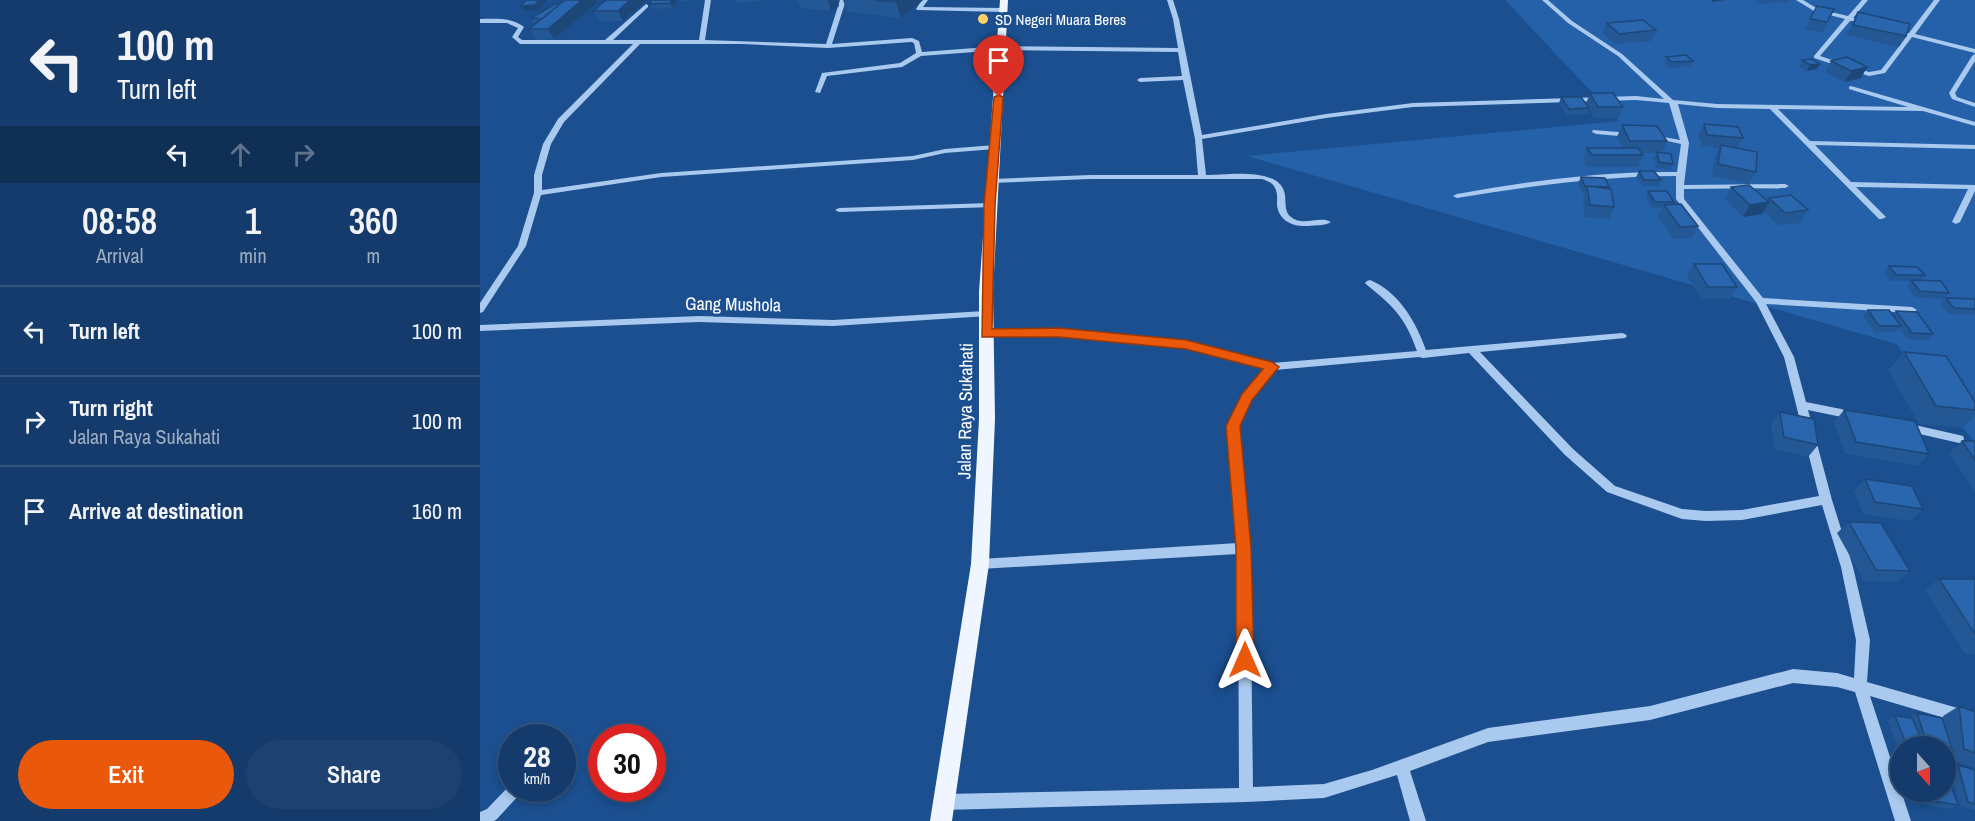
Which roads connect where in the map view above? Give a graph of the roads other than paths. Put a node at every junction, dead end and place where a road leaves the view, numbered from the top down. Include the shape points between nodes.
1 (708, 0) edge
2 (843, 0) edge
3 (925, 0) edge
4 (1170, 0) edge
5 (1545, 0) edge
6 (1799, 0) edge
7 (1865, 0) edge
8 (1937, 0) edge
9 (1003, 5) edge
10 (646, 6) dead end
11 (1850, 19) junction
12 (480, 21) edge
13 (1860, 22) edge
14 (1901, 32) edge
15 (1911, 35) junction
16 (702, 41) junction
17 (606, 43) junction
18 (637, 43) junction
19 (828, 46) junction
20 (1001, 48) junction
21 (1180, 50) junction
22 (1975, 51) edge
23 (919, 54) junction
24 (1975, 56) edge
25 (1186, 78) junction
26 (1140, 81) dead end
27 (1851, 88) dead end
28 (818, 92) dead end
29 (1674, 104) junction
30 (1975, 105) edge
31 (1772, 107) junction
32 (1923, 109) junction
33 (1975, 124) edge
34 (1596, 132) dead end
35 (1636, 135) edge
36 (1646, 136) edge
37 (1200, 137) junction
38 (1685, 143) junction
39 (1807, 143) junction
40 (995, 147) junction
41 (1975, 147) edge
42 (1680, 174) junction
43 (1203, 177) junction
44 (992, 181) junction
45 (1848, 184) junction
46 (1680, 186) junction
47 (1785, 186) dead end
48 (1974, 187) edge
49 (538, 193) junction
50 (1457, 196) dead end
51 (990, 205) junction
52 (838, 210) dead end
53 (1882, 217) dead end
54 (1327, 222) dead end
55 (1956, 222) dead end
56 (1370, 283) dead end
57 (1760, 301) junction
58 (480, 310) edge
59 (1912, 310) edge
60 (985, 314) junction
61 (480, 328) edge
62 (986, 334) junction
63 (1622, 336) dead end
64 (1471, 349) junction
65 (1424, 355) junction
66 (1272, 367) junction
67 (1801, 405) junction
68 (1867, 419) edge
69 (1890, 424) edge
70 (1959, 439) dead end
71 (1826, 500) junction
72 (1244, 548) junction
73 (980, 564) junction
74 (1860, 687) junction
75 (1975, 720) edge
76 (1401, 766) junction
77 (1246, 795) junction
78 (503, 802) edge
79 (944, 802) junction
80 (480, 820) edge
81 (941, 821) edge
82 (1418, 821) edge
83 (1903, 821) edge

1 - 16 street
2 - 19 street
3 - 9 street via 919,9
4 - 21 street via 1178,19
5 - 29 street via 1628,62
6 - 11 street via 1816,10
7 - 11 street
8 - 15 street
9 - 20 main road, Jalan Raya Sukahati
10 - 17 street
11 - 13 street
11 - 15 street via 1816,57 1878,75
12 - 17 street via 519,25 515,37 520,42
14 - 15 street
15 - 22 street
16 - 18 street
16 - 19 street
17 - 18 street
18 - 49 street via 561,121 544,151
19 - 23 street via 916,40
20 - 21 street
20 - 23 street
20 - 40 main road, Jalan Raya Sukahati
21 - 25 street
23 - 28 street via 902,65 824,74
24 - 30 street via 1952,93 1954,98
25 - 26 street
25 - 37 street
27 - 32 street
29 - 31 street
29 - 37 street via 1636,98 1413,105
29 - 38 street
31 - 32 street
31 - 39 street
32 - 33 street
34 - 35 street
36 - 38 street
37 - 43 street
38 - 42 street
39 - 41 street
39 - 45 street
40 - 44 main road, Jalan Raya Sukahati
40 - 49 street via 913,158 661,175
42 - 46 street
42 - 50 street via 1591,177
43 - 44 street
43 - 54 street via 1273,178 1288,221 1303,226
44 - 51 main road, Jalan Raya Sukahati
45 - 48 street
45 - 53 street
46 - 47 street
46 - 57 street via 1680,199
48 - 55 street
49 - 58 street via 522,246
51 - 52 street
51 - 60 main road, Jalan Raya Sukahati
56 - 65 street via 1412,321
57 - 59 street
57 - 67 street via 1790,357
60 - 61 street, Gang Mushola via 833,323 677,320
60 - 62 main road, Jalan Raya Sukahati
62 - 66 street via 1059,333 1186,345
62 - 73 main road, Jalan Raya Sukahati via 987,419
63 - 64 street
64 - 65 street
64 - 71 street via 1569,452 1611,489 1682,513 1706,516 1742,515
65 - 66 street
66 - 72 street via 1247,397 1233,426
67 - 68 street
67 - 71 street
69 - 70 street
71 - 74 street via 1847,567 1863,640
72 - 73 street
72 - 77 street
73 - 79 main road, Jalan Raya Sukahati
74 - 75 street
74 - 76 street via 1837,680 1793,676 1650,712 1488,735
74 - 83 street
76 - 77 street via 1324,791
76 - 82 street
77 - 79 street
78 - 80 street
79 - 81 main road, Jalan Raya Sukahati

